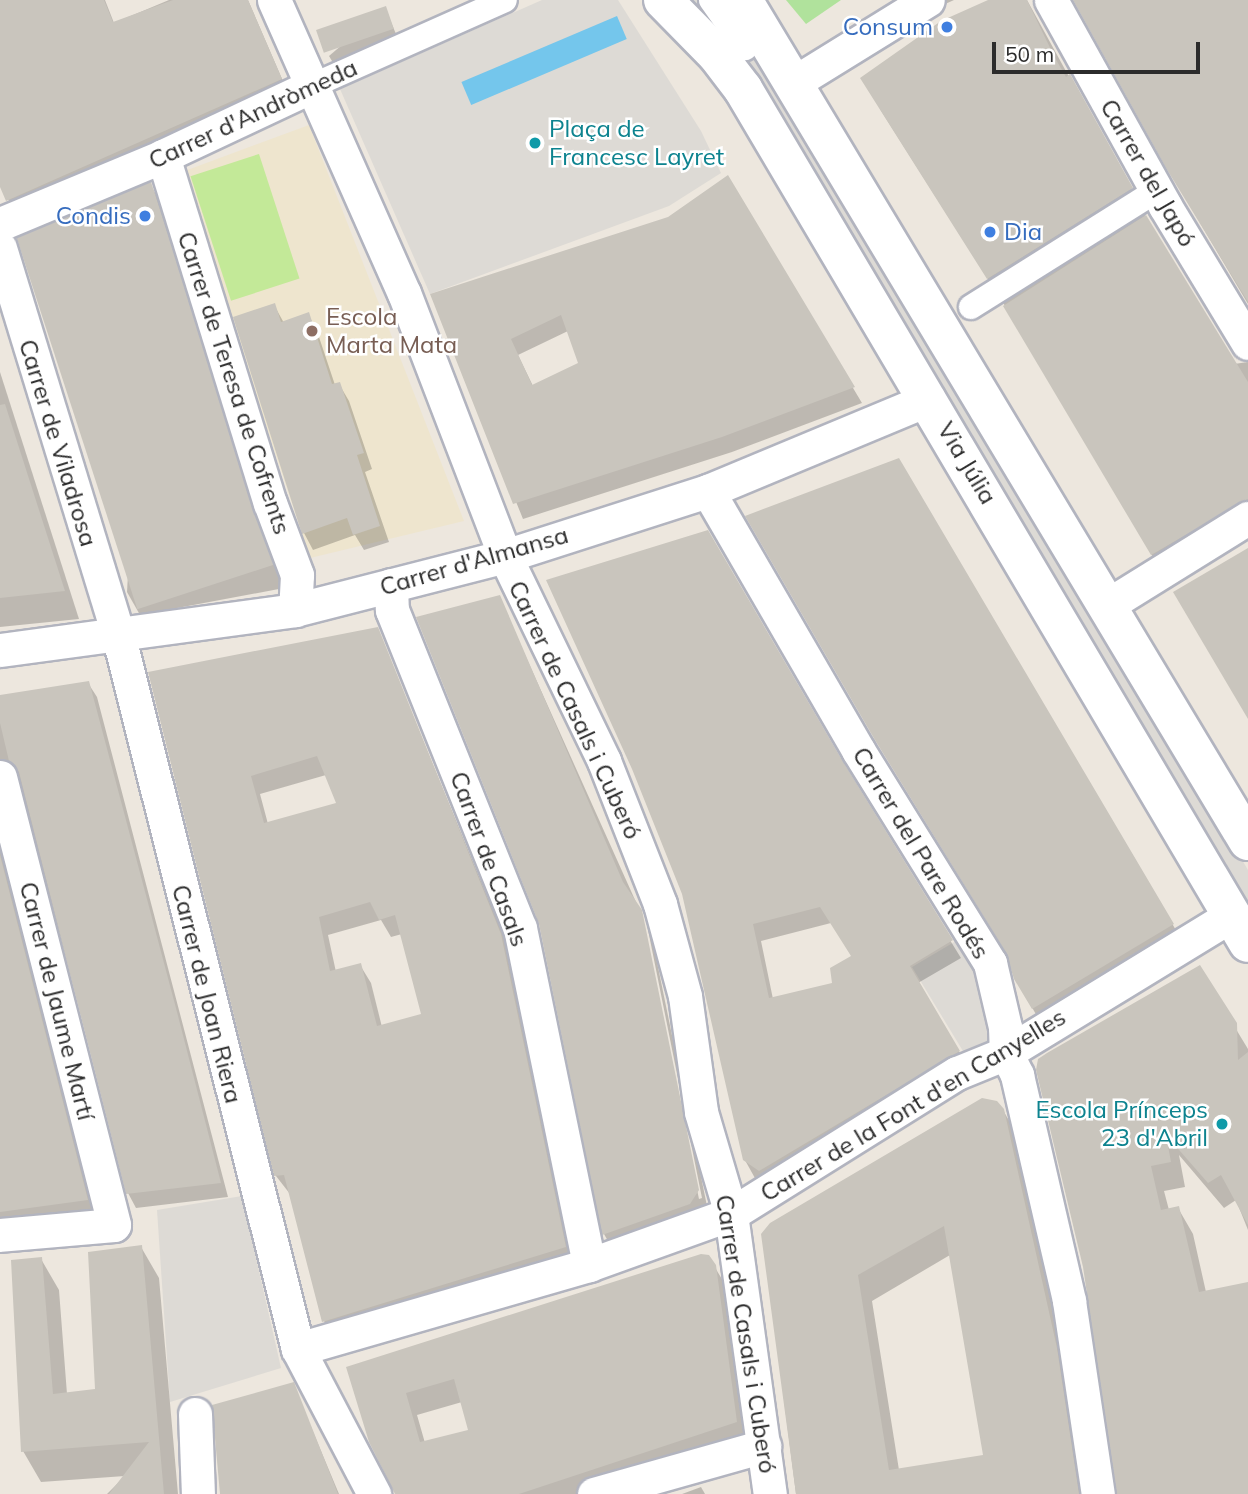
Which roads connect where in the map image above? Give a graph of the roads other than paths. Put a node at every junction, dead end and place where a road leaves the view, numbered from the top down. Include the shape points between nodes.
1 (274, 0) edge
2 (505, 0) edge
3 (663, 0) edge
4 (711, 0) edge
5 (743, 0) edge
6 (928, 0) edge
7 (1051, 0) edge
8 (745, 48) dead end
9 (795, 82) junction
10 (312, 86) junction
11 (163, 156) junction
12 (1143, 200) dead end
13 (0, 224) edge
14 (0, 248) edge
15 (971, 307) dead end
16 (1248, 343) edge
17 (929, 399) junction
18 (708, 491) junction
19 (1248, 518) edge
20 (505, 556) junction
21 (391, 585) junction
22 (1106, 606) junction
23 (295, 610) junction
24 (118, 638) junction
25 (0, 650) edge
26 (0, 777) edge
27 (1248, 841) edge
28 (1240, 929) edge
29 (1006, 1053) junction
30 (731, 1214) junction
31 (0, 1235) edge
32 (589, 1265) junction
33 (298, 1349) junction
34 (195, 1414) dead end
35 (764, 1446) junction
36 (198, 1494) edge
37 (374, 1494) edge
38 (594, 1494) edge
39 (770, 1494) edge
40 (1098, 1494) edge

1 - 10 street, Carrer de Casals i Cuberó
2 - 10 street, Carrer d'Andròmeda
3 - 17 street, Via Júlia via 743,89
4 - 8 street
5 - 9 street, Via Júlia
6 - 9 street
7 - 16 street, Carrer del Japó via 1156,191
9 - 22 street, Via Júlia
10 - 11 street, Carrer d'Andròmeda
10 - 20 street, Carrer de Casals i Cuberó via 404,293
11 - 13 street, Carrer d'Andròmeda
11 - 23 street, Carrer de Teresa de Cofrents via 270,503 297,575
12 - 15 street
14 - 24 street, Carrer de Viladrosa
17 - 18 street, Carrer d'Almansa
17 - 28 street, Via Júlia
18 - 20 street, Carrer d'Almansa
18 - 29 street, Carrer del Pare Rodés via 858,750 989,963 1005,1027
19 - 22 street
20 - 21 street, Carrer d'Almansa
20 - 30 street, Carrer de Casals i Cuberó via 604,761 660,904 685,996 701,1112
21 - 23 street, Carrer d'Almansa
21 - 32 street, Carrer de Casals via 392,610 520,928
22 - 27 street, Via Júlia
23 - 24 street, Carrer d'Almansa
24 - 25 street, Carrer d'Almansa
24 - 33 street, Carrer de Joan Riera
26 - 31 street, Carrer de Jaume Martí via 114,1225
28 - 29 street, Carrer de la Font d'en Canyelles
29 - 30 street, Carrer de la Font d'en Canyelles via 957,1073
29 - 40 street, Carrer del Pare Rodés via 1017,1075 1069,1301
30 - 32 street, Carrer de la Font d'en Canyelles
30 - 35 street, Carrer de Casals i Cuberó
32 - 33 street, Carrer de la Font d'en Canyelles
33 - 37 street, Carrer de Joan Riera
34 - 36 street
35 - 38 street
35 - 39 street, Carrer de Casals i Cuberó

